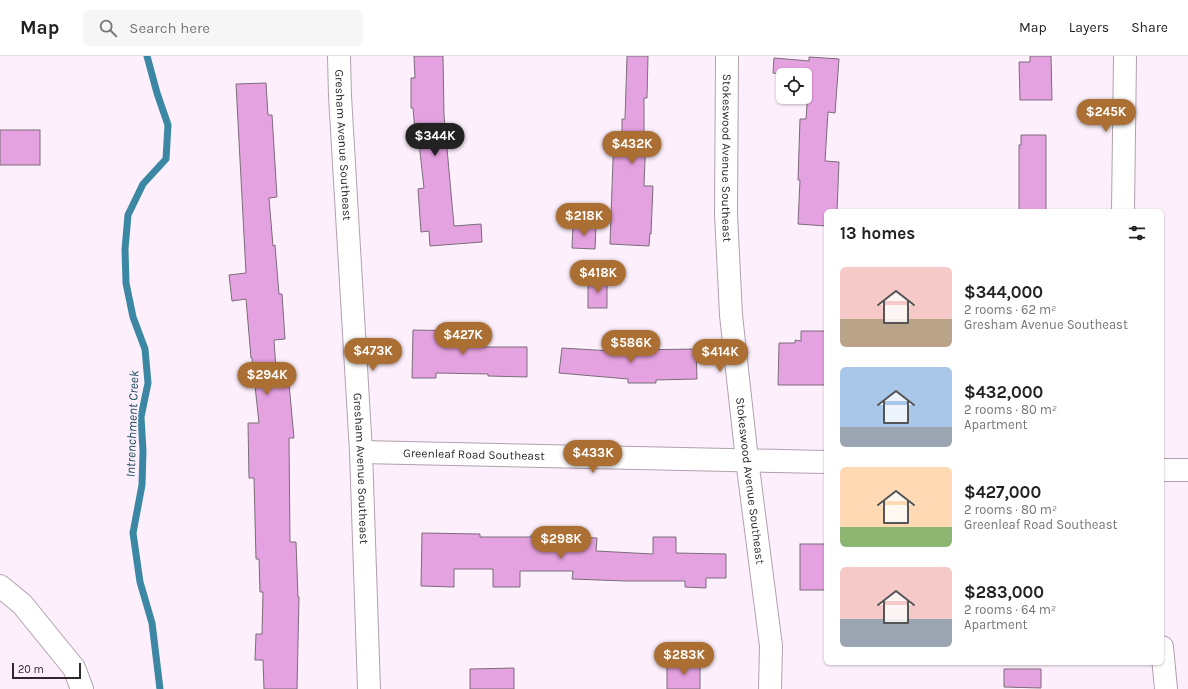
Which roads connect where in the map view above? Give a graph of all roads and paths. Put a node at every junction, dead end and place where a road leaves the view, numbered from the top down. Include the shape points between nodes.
1 (339, 56) edge
2 (727, 56) edge
3 (1124, 56) edge
4 (1123, 209) edge
5 (361, 452) junction
6 (747, 460) junction
7 (824, 462) edge
8 (1164, 470) edge
9 (1188, 470) edge
10 (0, 586) edge
11 (1164, 665) edge
12 (82, 689) edge
13 (369, 689) edge
14 (770, 689) edge
15 (1166, 689) edge

1 - 5 street, Gresham Avenue Southeast
2 - 6 street, Stokeswood Avenue Southeast via 727,245 731,315
3 - 4 street
5 - 6 street, Greenleaf Road Southeast
5 - 13 street, Gresham Avenue Southeast
6 - 7 street, Greenleaf Road Southeast
6 - 14 street, Stokeswood Avenue Southeast via 771,646
8 - 9 street
10 - 12 street via 22,604 74,668
11 - 15 street

